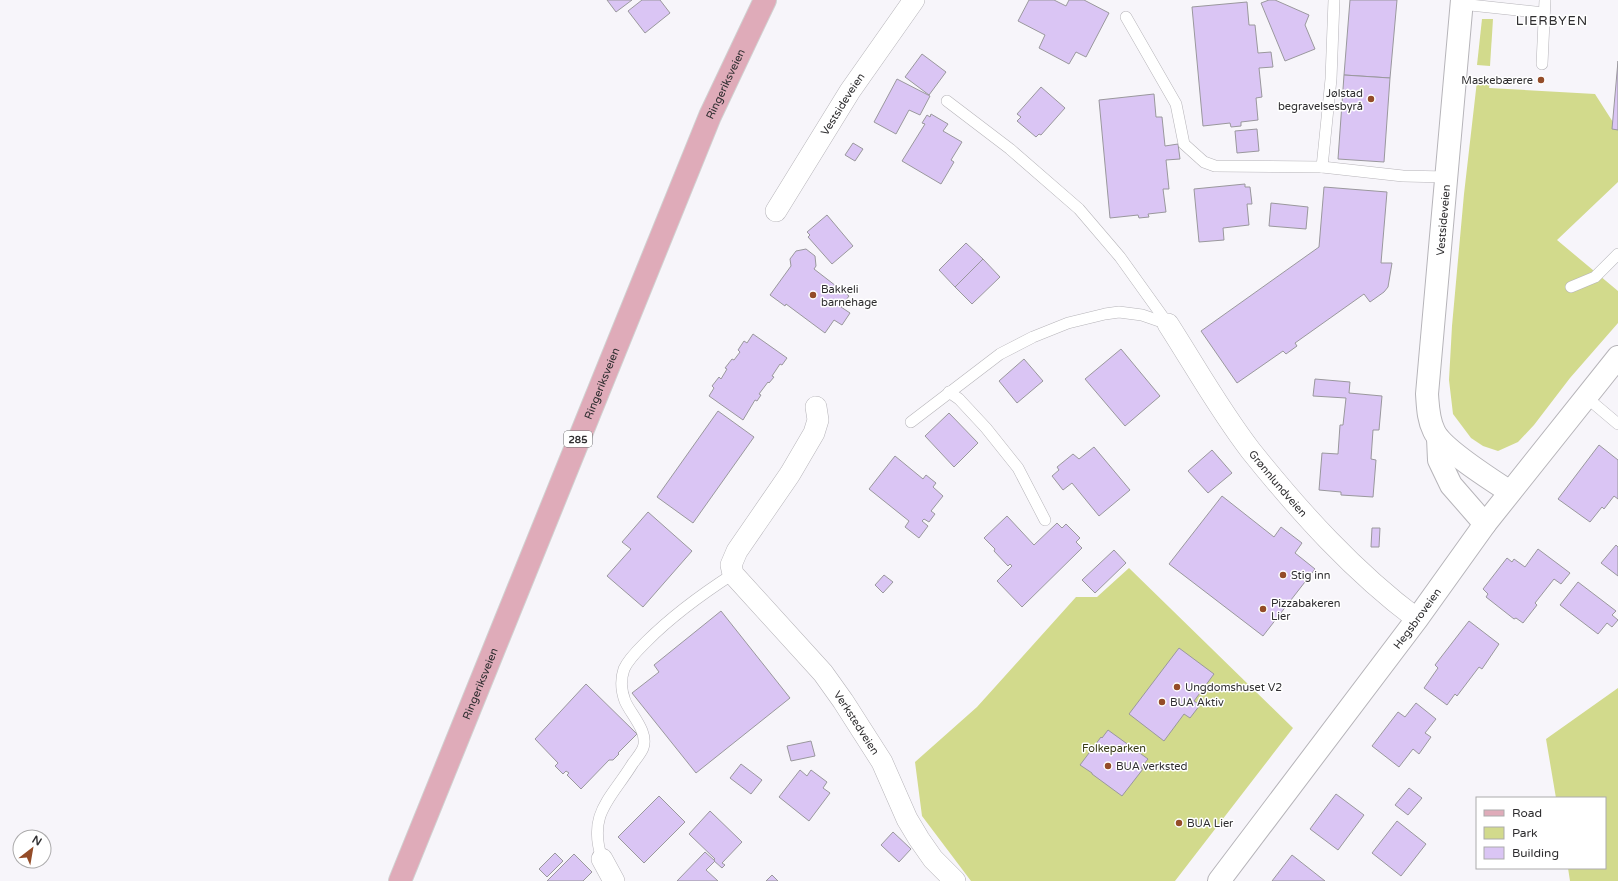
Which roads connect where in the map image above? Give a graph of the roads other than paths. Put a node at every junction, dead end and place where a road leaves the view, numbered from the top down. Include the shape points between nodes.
1 (765, 0) edge
2 (914, 0) edge
3 (1334, 0) edge
4 (1545, 0) edge
5 (1461, 2) edge
6 (1544, 13) junction
7 (1126, 17) dead end
8 (1542, 64) dead end
9 (947, 101) dead end
10 (1322, 167) junction
11 (1446, 177) junction
12 (776, 211) dead end
13 (1618, 254) edge
14 (1571, 287) dead end
15 (1168, 324) junction
16 (1618, 357) edge
17 (948, 392) junction
18 (1586, 397) junction
19 (816, 407) dead end
20 (911, 422) dead end
21 (1618, 424) edge
22 (1438, 438) junction
23 (1510, 492) junction
24 (1045, 520) dead end
25 (1485, 524) junction
26 (735, 576) junction
27 (1416, 619) junction
28 (602, 859) joint
29 (400, 881) edge
30 (614, 881) edge
31 (956, 881) edge
32 (1219, 881) edge

1 - 29 main road, Ringeriksveien / 285 via 698,145
2 - 12 street, Vestsideveien via 850,90
3 - 10 lane via 1332,79
4 - 6 lane
5 - 6 lane
5 - 11 street, Vestsideveien
6 - 8 lane
7 - 10 lane via 1176,104 1184,144 1204,162 1215,166
9 - 15 lane via 1010,149 1079,209 1120,257
10 - 11 lane via 1403,176
11 - 22 street, Vestsideveien via 1427,394 1428,414
13 - 14 lane via 1595,278
15 - 17 lane via 1142,315 1118,312 1068,323 1032,337 1000,354
15 - 27 street, Grønnlundveien via 1225,414 1251,450 1308,518 1338,550
16 - 18 street, Hegsbroveien
17 - 20 lane
17 - 24 lane via 959,399 986,428 1018,468
18 - 21 lane
18 - 23 street, Hegsbroveien
19 - 26 street via 818,420 814,433 790,474 737,551 730,565
22 - 23 street, Vestsideveien via 1469,464
22 - 25 street, Vestsideveien via 1439,460 1451,485
23 - 25 street, Hegsbroveien
25 - 27 street, Hegsbroveien
26 - 28 lane via 704,593 664,624 634,654 624,669 620,689 629,711 643,733 643,748 604,804 597,824 597,844
26 - 31 street, Verkstedveien via 823,674 843,701 882,762 907,819 933,859
27 - 32 street, Hegsbroveien
28 - 30 street

